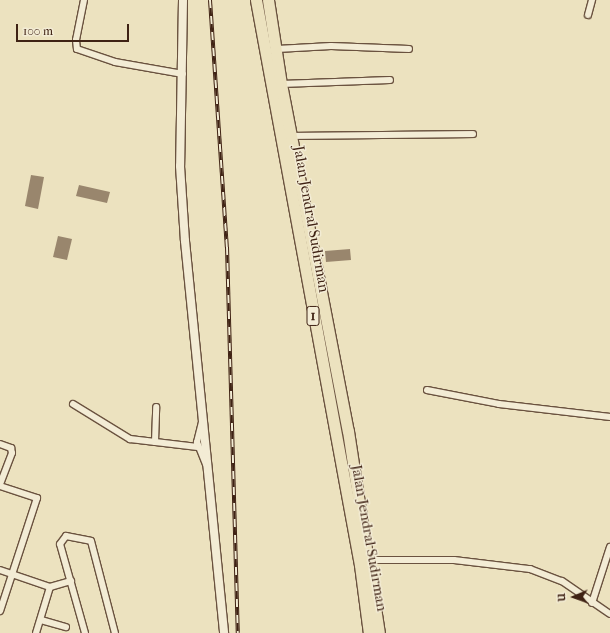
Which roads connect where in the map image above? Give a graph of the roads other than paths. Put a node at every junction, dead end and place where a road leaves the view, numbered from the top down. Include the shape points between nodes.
1 (84, 0) edge
2 (182, 0) edge
3 (256, 0) edge
4 (268, 0) edge
5 (592, 0) edge
6 (588, 14) dead end
7 (277, 49) junction
8 (409, 49) dead end
9 (183, 74) junction
10 (390, 80) dead end
11 (281, 84) junction
12 (473, 134) dead end
13 (291, 136) junction
14 (427, 390) dead end
15 (73, 404) dead end
16 (156, 406) dead end
17 (610, 418) edge
18 (202, 421) junction
19 (155, 442) junction
20 (0, 444) edge
21 (198, 447) junction
22 (206, 464) junction
23 (0, 485) edge
24 (610, 547) edge
25 (370, 560) junction
26 (0, 570) edge
27 (12, 574) junction
28 (71, 580) junction
29 (50, 588) junction
30 (592, 603) junction
31 (0, 611) edge
32 (610, 614) edge
33 (41, 620) junction
34 (66, 627) dead end
35 (36, 633) edge
36 (84, 633) edge
37 (115, 633) edge
38 (224, 633) edge
39 (369, 633) edge
40 (379, 633) edge

1 - 9 street via 76,40 77,49 115,62
2 - 9 street
3 - 39 highway, Jalan Jendral Sudirman / 1 via 360,565
4 - 7 highway, 1
5 - 6 street
7 - 8 street via 331,46
7 - 11 highway, 1
9 - 18 street via 180,166
10 - 11 street
11 - 13 highway, 1
12 - 13 street
13 - 25 highway, 1
14 - 17 street via 494,403
15 - 19 street via 127,438
16 - 19 street
18 - 21 street
18 - 22 street
19 - 21 street
20 - 23 street via 11,448 12,453
21 - 22 street
22 - 38 street
23 - 27 street via 37,498
24 - 30 street
25 - 30 street via 454,560 530,569 562,581
25 - 40 highway, 1
26 - 27 street
27 - 29 street
27 - 31 street
28 - 29 street
28 - 36 street
28 - 37 street via 61,540 66,536 88,538
29 - 33 street
30 - 32 street
33 - 34 street
33 - 35 street

